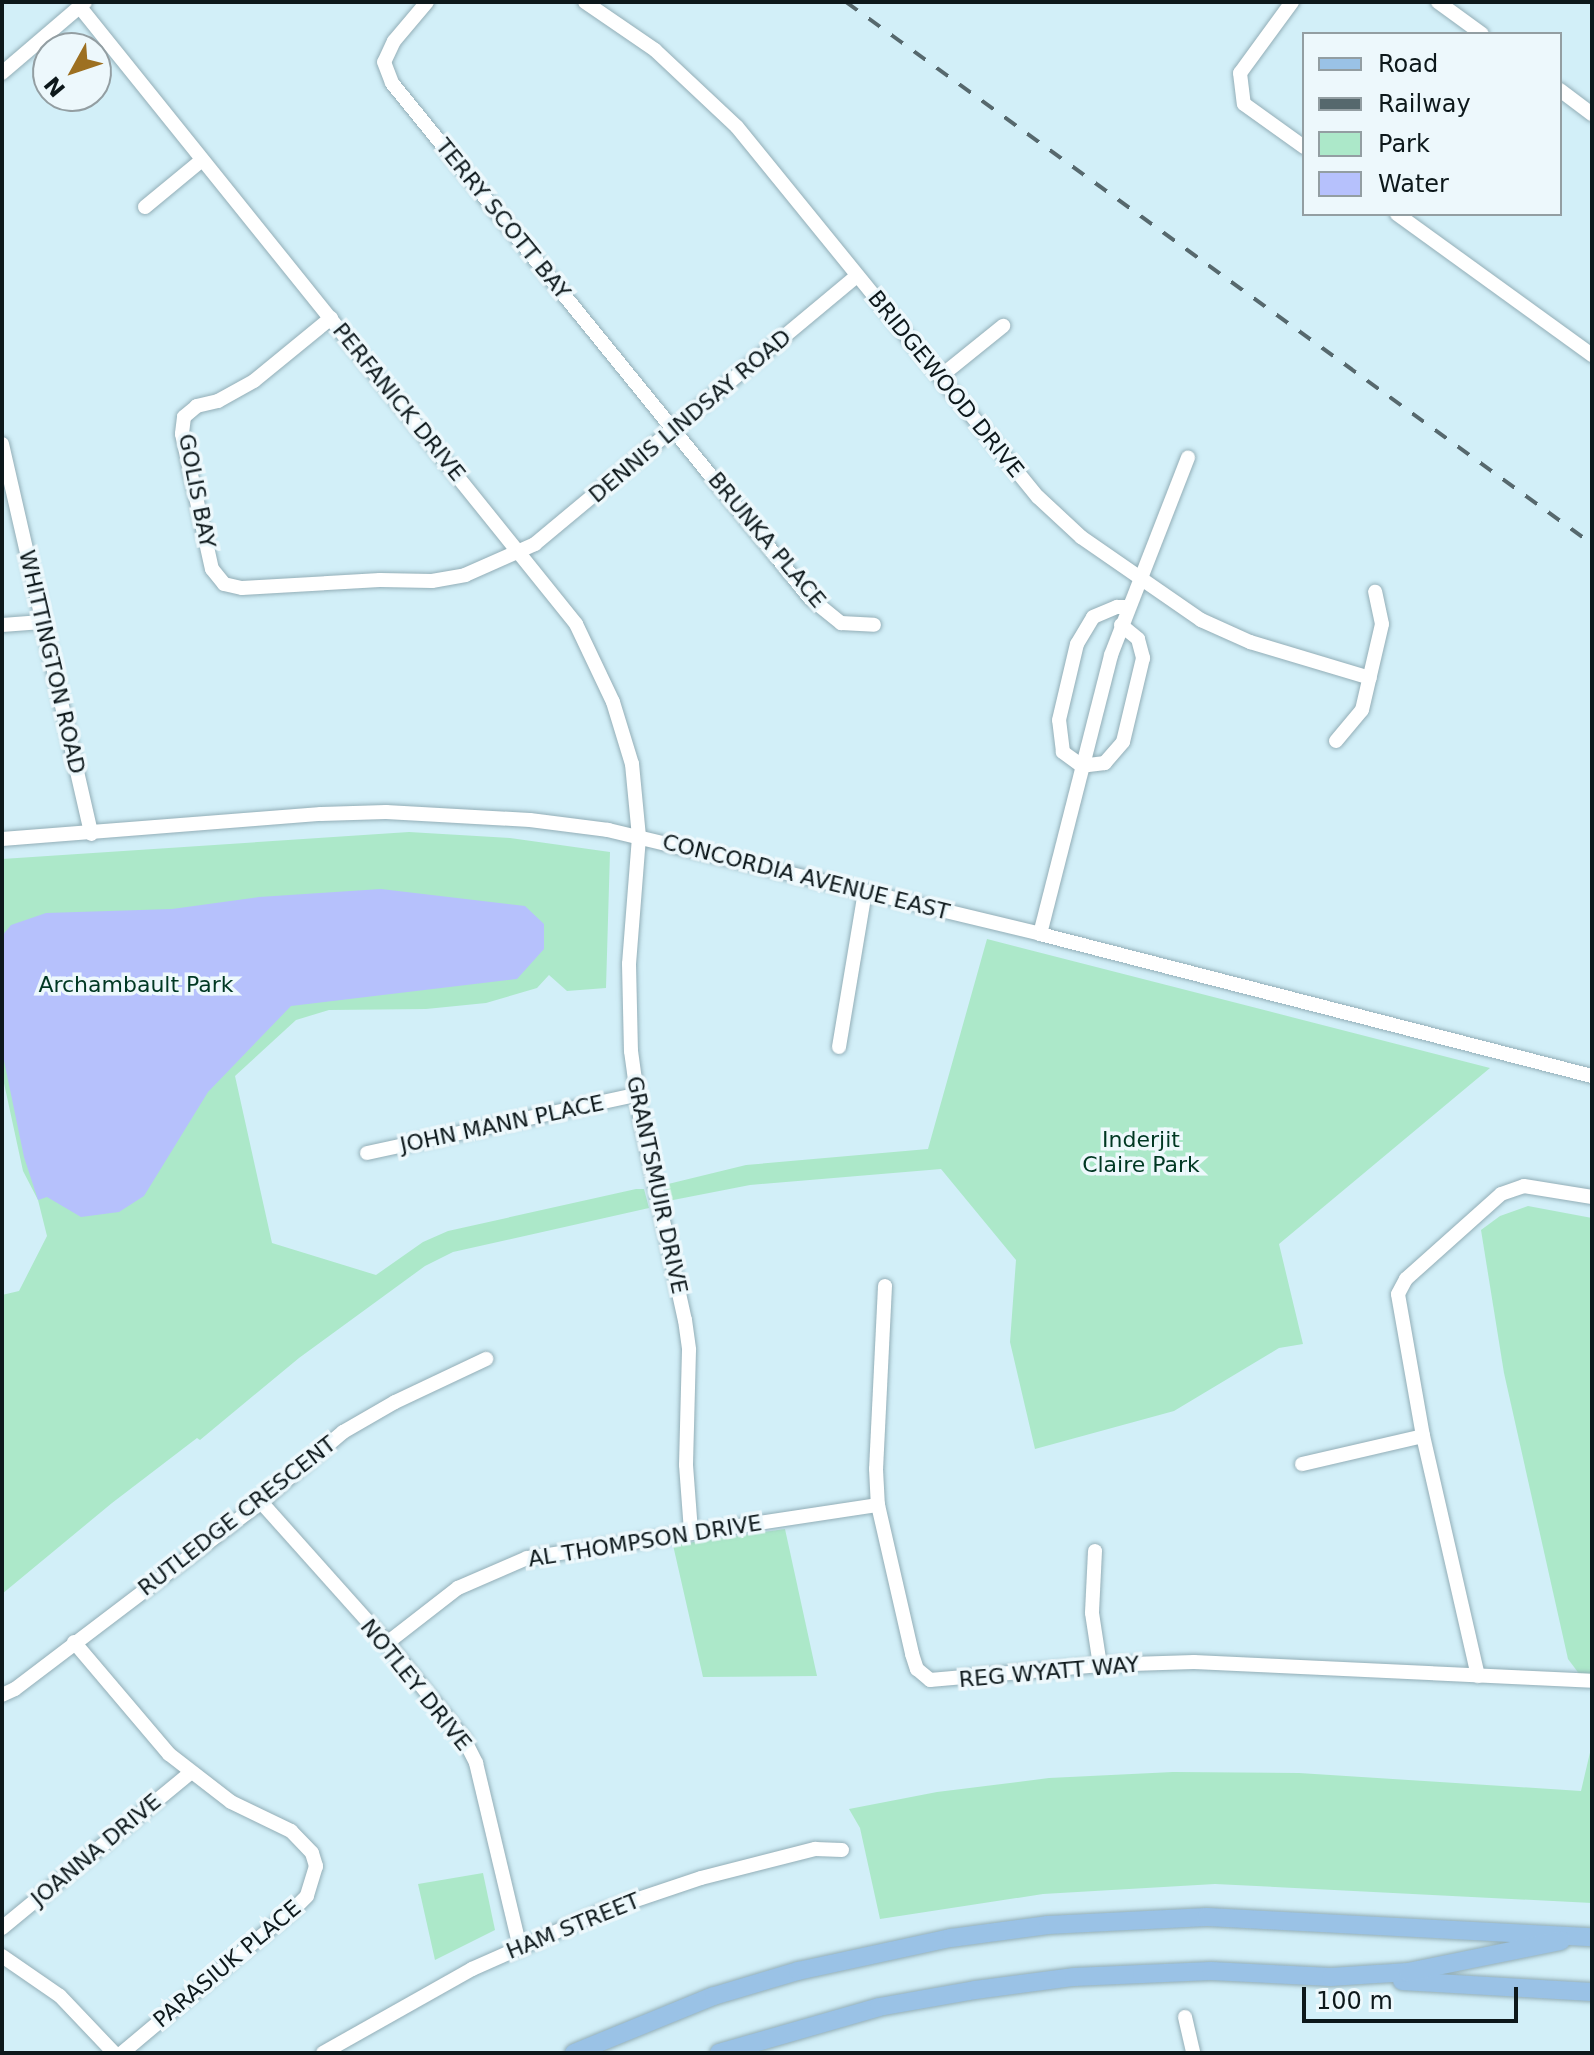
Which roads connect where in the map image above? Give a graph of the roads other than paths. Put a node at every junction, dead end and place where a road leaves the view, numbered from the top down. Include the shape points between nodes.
1 (427, 2) edge
2 (585, 2) edge
3 (1292, 2) edge
4 (1438, 2) edge
5 (82, 4) edge
6 (1479, 32) edge
7 (2, 73) edge
8 (1562, 92) edge
9 (1592, 114) edge
10 (1302, 146) edge
11 (202, 160) junction
12 (145, 207) dead end
13 (1400, 216) edge
14 (857, 276) junction
15 (331, 318) junction
16 (1003, 326) dead end
17 (1592, 355) edge
18 (941, 376) junction
19 (675, 430) junction
20 (2, 444) edge
21 (1188, 457) dead end
22 (519, 551) junction
23 (1140, 575) junction
24 (1375, 592) dead end
25 (1128, 607) junction
26 (42, 622) junction
27 (2, 625) edge
28 (874, 625) dead end
29 (1121, 625) junction
30 (1370, 678) junction
31 (1336, 741) dead end
32 (1082, 766) junction
33 (91, 834) junction
34 (639, 837) junction
35 (2, 839) edge
36 (865, 891) junction
37 (1040, 934) junction
38 (839, 1047) dead end
39 (1592, 1076) edge
40 (636, 1095) junction
41 (367, 1153) dead end
42 (1592, 1197) edge
43 (885, 1286) dead end
44 (486, 1359) dead end
45 (1423, 1436) junction
46 (1302, 1464) dead end
47 (261, 1502) junction
48 (878, 1505) junction
49 (691, 1532) junction
50 (1095, 1551) dead end
51 (74, 1642) junction
52 (387, 1643) junction
53 (1100, 1665) junction
54 (1478, 1676) junction
55 (1592, 1681) edge
56 (2, 1695) edge
57 (190, 1773) junction
58 (842, 1850) dead end
59 (2, 1928) edge
60 (1588, 1936) edge
61 (520, 1948) junction
62 (2, 1956) edge
63 (1331, 1977) junction
64 (1592, 1992) edge
65 (1185, 2017) dead end
66 (114, 2053) edge
67 (122, 2053) edge
68 (323, 2053) edge
69 (574, 2053) edge
70 (719, 2053) edge
71 (1193, 2053) edge

1 - 19 street, TERRY SCOTT BAY via 394,41 384,62 392,83
2 - 14 street, BRIDGEWOOD DRIVE via 655,50 737,127
3 - 10 street via 1240,73 1244,104
4 - 6 street
5 - 7 street
5 - 11 street, PERFANICK DRIVE
8 - 9 street
11 - 12 street
11 - 15 street, PERFANICK DRIVE
13 - 17 street
14 - 18 street, BRIDGEWOOD DRIVE
14 - 19 street, DENNIS LINDSAY ROAD
15 - 22 street, PERFANICK DRIVE
15 - 22 street, GOLIS BAY via 254,381 184,417 182,434 212,569 224,584 242,588 432,581 465,575
16 - 18 street
18 - 23 street, BRIDGEWOOD DRIVE via 1038,497 1081,537
19 - 22 street, DENNIS LINDSAY ROAD via 535,544
19 - 28 street, BRUNKA PLACE via 810,598 841,623
20 - 26 street, WHITTINGTON ROAD
21 - 23 street
22 - 34 street, PERFANICK DRIVE via 576,624 613,702 632,764
23 - 25 street
23 - 30 street, BRIDGEWOOD DRIVE via 1201,620 1250,642
24 - 30 street via 1382,624
25 - 29 street
25 - 32 street via 1093,617 1077,644 1059,720 1063,752
26 - 27 street
26 - 33 street, WHITTINGTON ROAD
29 - 32 street
29 - 32 street via 1138,639 1143,658 1123,742 1105,763
30 - 31 street via 1362,710
32 - 37 street
33 - 34 street, CONCORDIA AVENUE EAST via 386,812 530,820
33 - 35 street, CONCORDIA AVENUE EAST
34 - 36 street, CONCORDIA AVENUE EAST
34 - 40 street, GRANTSMUIR DRIVE via 629,964
36 - 37 street, CONCORDIA AVENUE EAST
36 - 38 street
37 - 39 street, CONCORDIA AVENUE EAST
40 - 41 street, JOHN MANN PLACE
40 - 49 street, GRANTSMUIR DRIVE via 689,1350 686,1465
42 - 45 street via 1524,1186 1501,1194 1401,1285 1398,1302
43 - 48 street, REG WYATT WAY
44 - 47 street, RUTLEDGE CRESCENT via 343,1432
45 - 46 street
45 - 54 street
47 - 51 street, RUTLEDGE CRESCENT
47 - 52 street, NOTLEY DRIVE
48 - 49 street, AL THOMPSON DRIVE
48 - 53 street, REG WYATT WAY via 912,1654 923,1676 945,1681
49 - 52 street, AL THOMPSON DRIVE via 507,1565 458,1588
50 - 53 street via 1092,1613
51 - 56 street, RUTLEDGE CRESCENT
51 - 57 street, PARASIUK PLACE via 149,1733
52 - 61 street, NOTLEY DRIVE via 464,1739 476,1763
53 - 54 street, REG WYATT WAY via 1210,1663
54 - 55 street, REG WYATT WAY
57 - 59 street, JOANNA DRIVE
57 - 67 street, PARASIUK PLACE via 231,1802 291,1831 312,1853 314,1880 296,1907
58 - 61 street, HAM STREET via 815,1849 701,1878 603,1911
60 - 63 main road via 1428,1970
60 - 69 main road via 1207,1917 1048,1925 951,1938 798,1971 714,1996
61 - 68 street, HAM STREET via 393,2011
62 - 66 street via 60,1996
63 - 64 main road
63 - 70 main road via 1211,1971 1074,1977 879,2007
65 - 71 street

